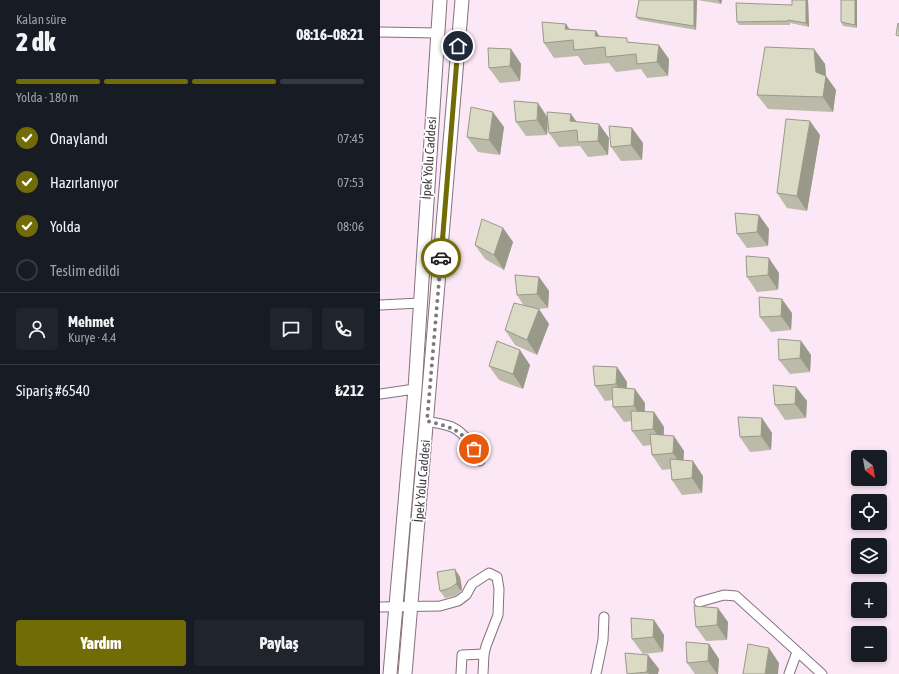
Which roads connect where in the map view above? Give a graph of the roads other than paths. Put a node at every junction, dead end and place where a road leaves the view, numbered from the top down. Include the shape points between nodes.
1 (440, 0) edge
2 (462, 0) edge
3 (380, 32) edge
4 (437, 34) junction
5 (420, 303) junction
6 (380, 306) edge
7 (415, 390) junction
8 (380, 394) edge
9 (427, 421) junction
10 (480, 461) dead end
11 (699, 602) dead end
12 (380, 607) edge
13 (396, 607) junction
14 (412, 607) junction
15 (604, 617) dead end
16 (798, 652) junction
17 (484, 654) junction
18 (390, 674) edge
19 (405, 674) edge
20 (461, 674) edge
21 (483, 674) edge
22 (596, 674) edge
23 (789, 674) edge
24 (822, 674) edge

1 - 4 highway, İpek Yolu Caddesi
2 - 9 highway, İpek Yolu Caddesi
3 - 4 street
4 - 5 highway, İpek Yolu Caddesi
5 - 6 street
5 - 7 highway, İpek Yolu Caddesi
7 - 8 street
7 - 13 highway, İpek Yolu Caddesi
9 - 10 street via 452,427 459,432 469,442
9 - 14 highway, İpek Yolu Caddesi
11 - 16 street via 724,595 736,596
12 - 13 street
13 - 14 street
13 - 18 highway, İpek Yolu Caddesi
14 - 17 street via 440,606 458,601 481,577 489,573 497,577 498,615
14 - 19 highway, İpek Yolu Caddesi
15 - 22 street via 603,640
16 - 23 street
16 - 24 street
17 - 20 street via 462,655
17 - 21 street

